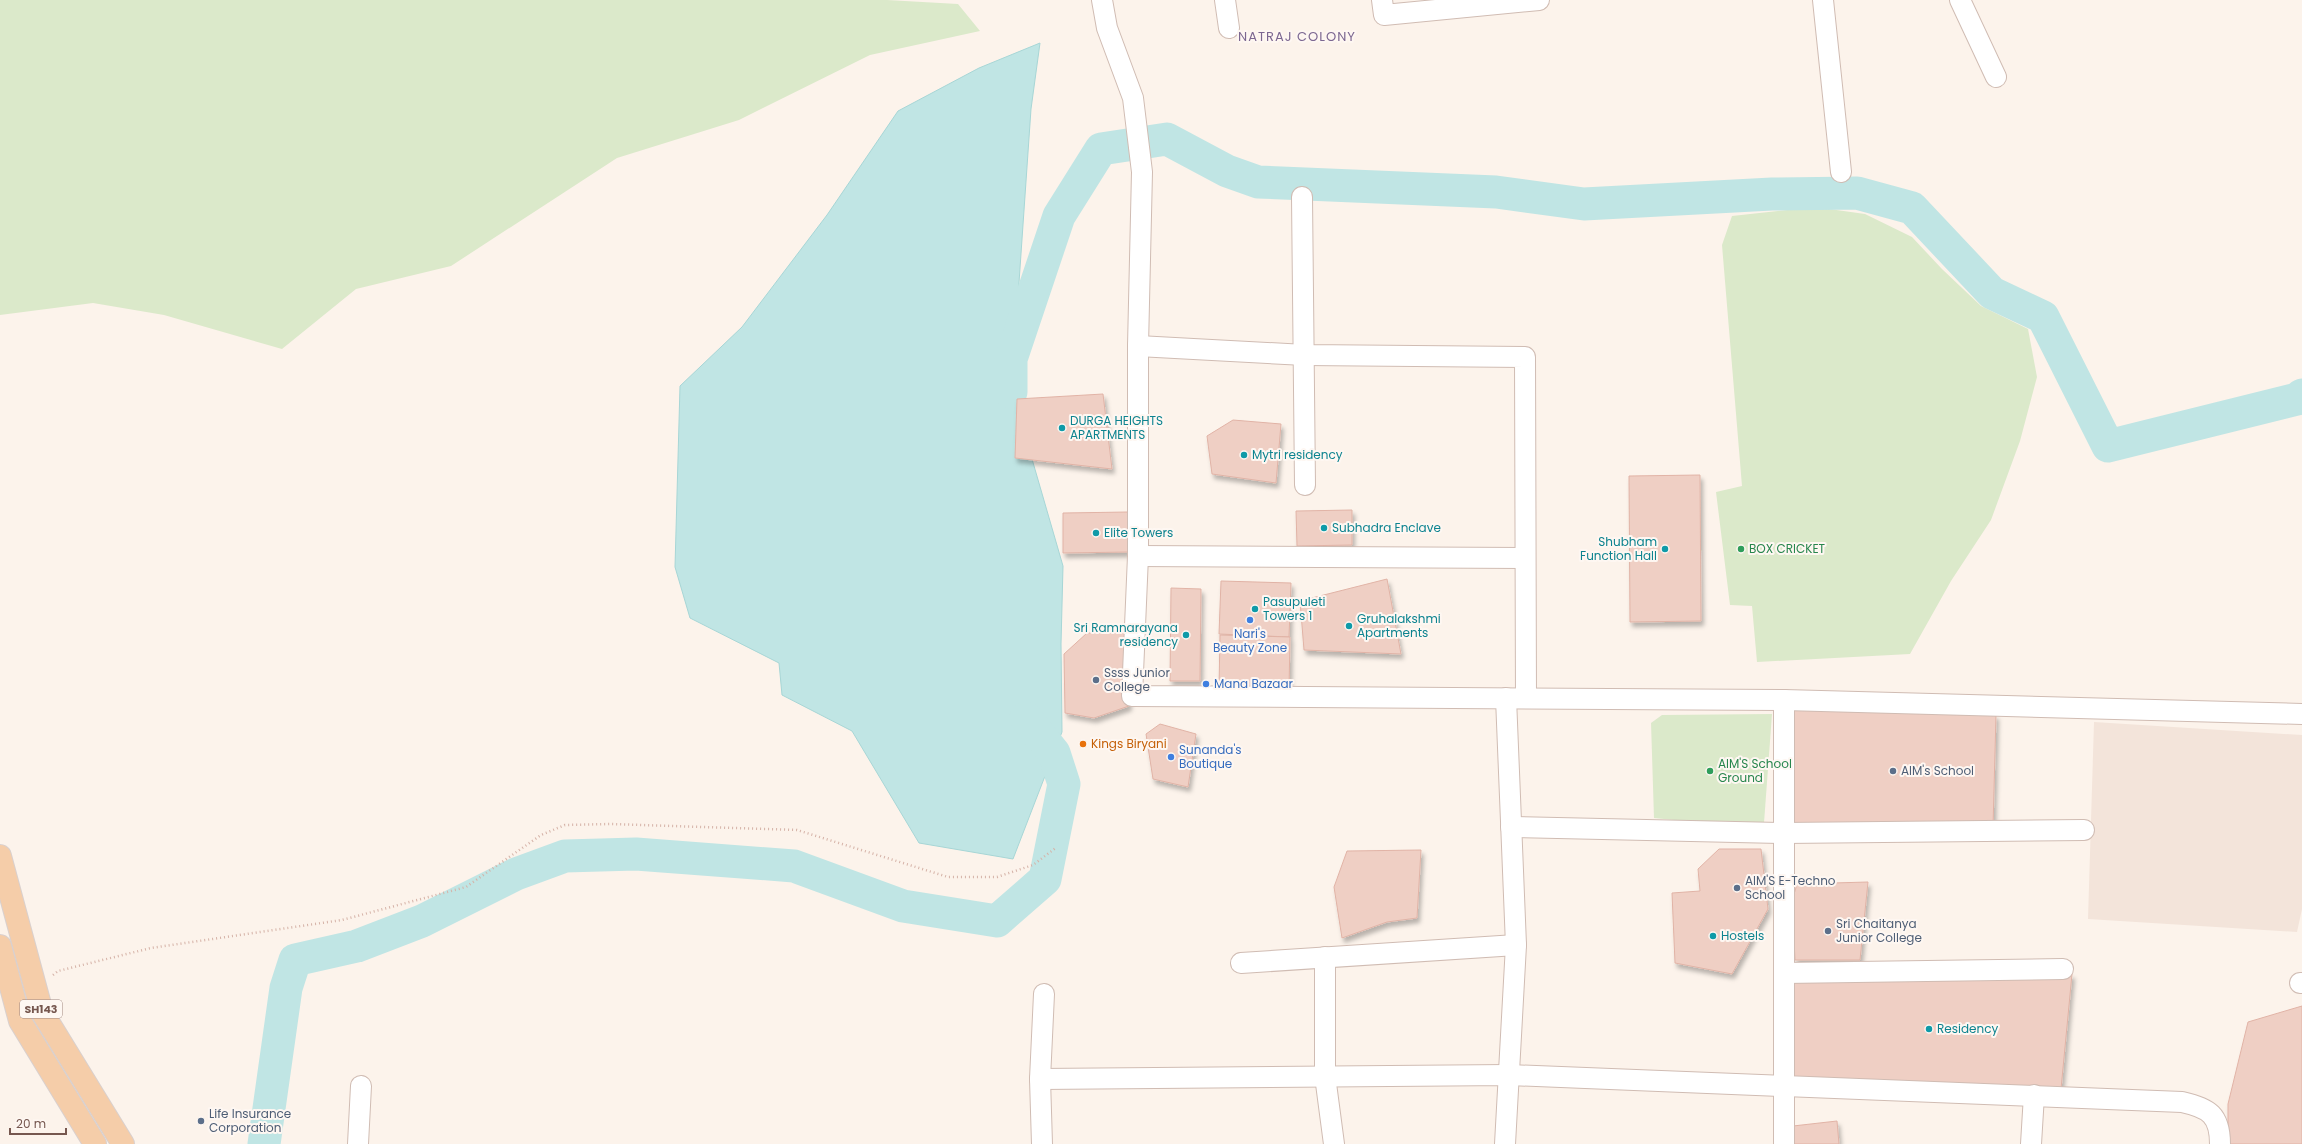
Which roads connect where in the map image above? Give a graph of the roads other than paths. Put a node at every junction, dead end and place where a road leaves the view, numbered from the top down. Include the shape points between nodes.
1 (1102, 0) edge
2 (1225, 0) edge
3 (1382, 0) edge
4 (1539, 0) edge
5 (1823, 0) edge
6 (1960, 0) edge
7 (1229, 28) dead end
8 (1996, 76) dead end
9 (1841, 172) dead end
10 (1302, 197) dead end
11 (1138, 346) junction
12 (1305, 355) junction
13 (1305, 485) dead end
14 (1138, 556) junction
15 (1525, 558) junction
16 (1506, 698) junction
17 (1526, 698) junction
18 (1784, 700) junction
19 (2302, 714) edge
20 (1511, 828) junction
21 (2084, 830) dead end
22 (1784, 833) junction
23 (0, 856) edge
24 (1516, 945) junction
25 (0, 946) edge
26 (1325, 957) junction
27 (1241, 963) dead end
28 (2063, 969) dead end
29 (1784, 973) junction
30 (1044, 994) dead end
31 (1509, 1075) junction
32 (1324, 1076) junction
33 (1040, 1079) junction
34 (1784, 1085) junction
35 (361, 1086) dead end
36 (2034, 1095) junction
37 (95, 1144) edge
38 (122, 1144) edge
39 (358, 1144) edge
40 (1042, 1144) edge
41 (1334, 1144) edge
42 (1505, 1144) edge
43 (1784, 1144) edge
44 (2030, 1144) edge
45 (2220, 1144) edge

1 - 11 street via 1108,28 1133,98 1142,172
2 - 7 street
3 - 4 street via 1384,15
5 - 9 street
6 - 8 street
10 - 12 street
11 - 12 street
11 - 14 street
12 - 13 street
12 - 15 street via 1525,357
14 - 15 street
14 - 16 street via 1132,696
15 - 17 street
16 - 17 street
16 - 20 street
17 - 18 street
18 - 19 street
18 - 22 street
20 - 22 street
20 - 24 street
21 - 22 street
22 - 29 street
23 - 38 main road, SH143 via 42,1012
24 - 26 street
24 - 31 street
25 - 37 main road, SH143 via 20,1021
26 - 27 street
26 - 32 street
28 - 29 street
29 - 34 street
30 - 33 street
31 - 32 street
31 - 34 street
31 - 42 street
32 - 33 street
32 - 41 street
33 - 40 street
34 - 36 street
34 - 43 street
35 - 39 street
36 - 44 street
36 - 45 street via 2182,1102 2200,1106 2212,1115 2220,1128

